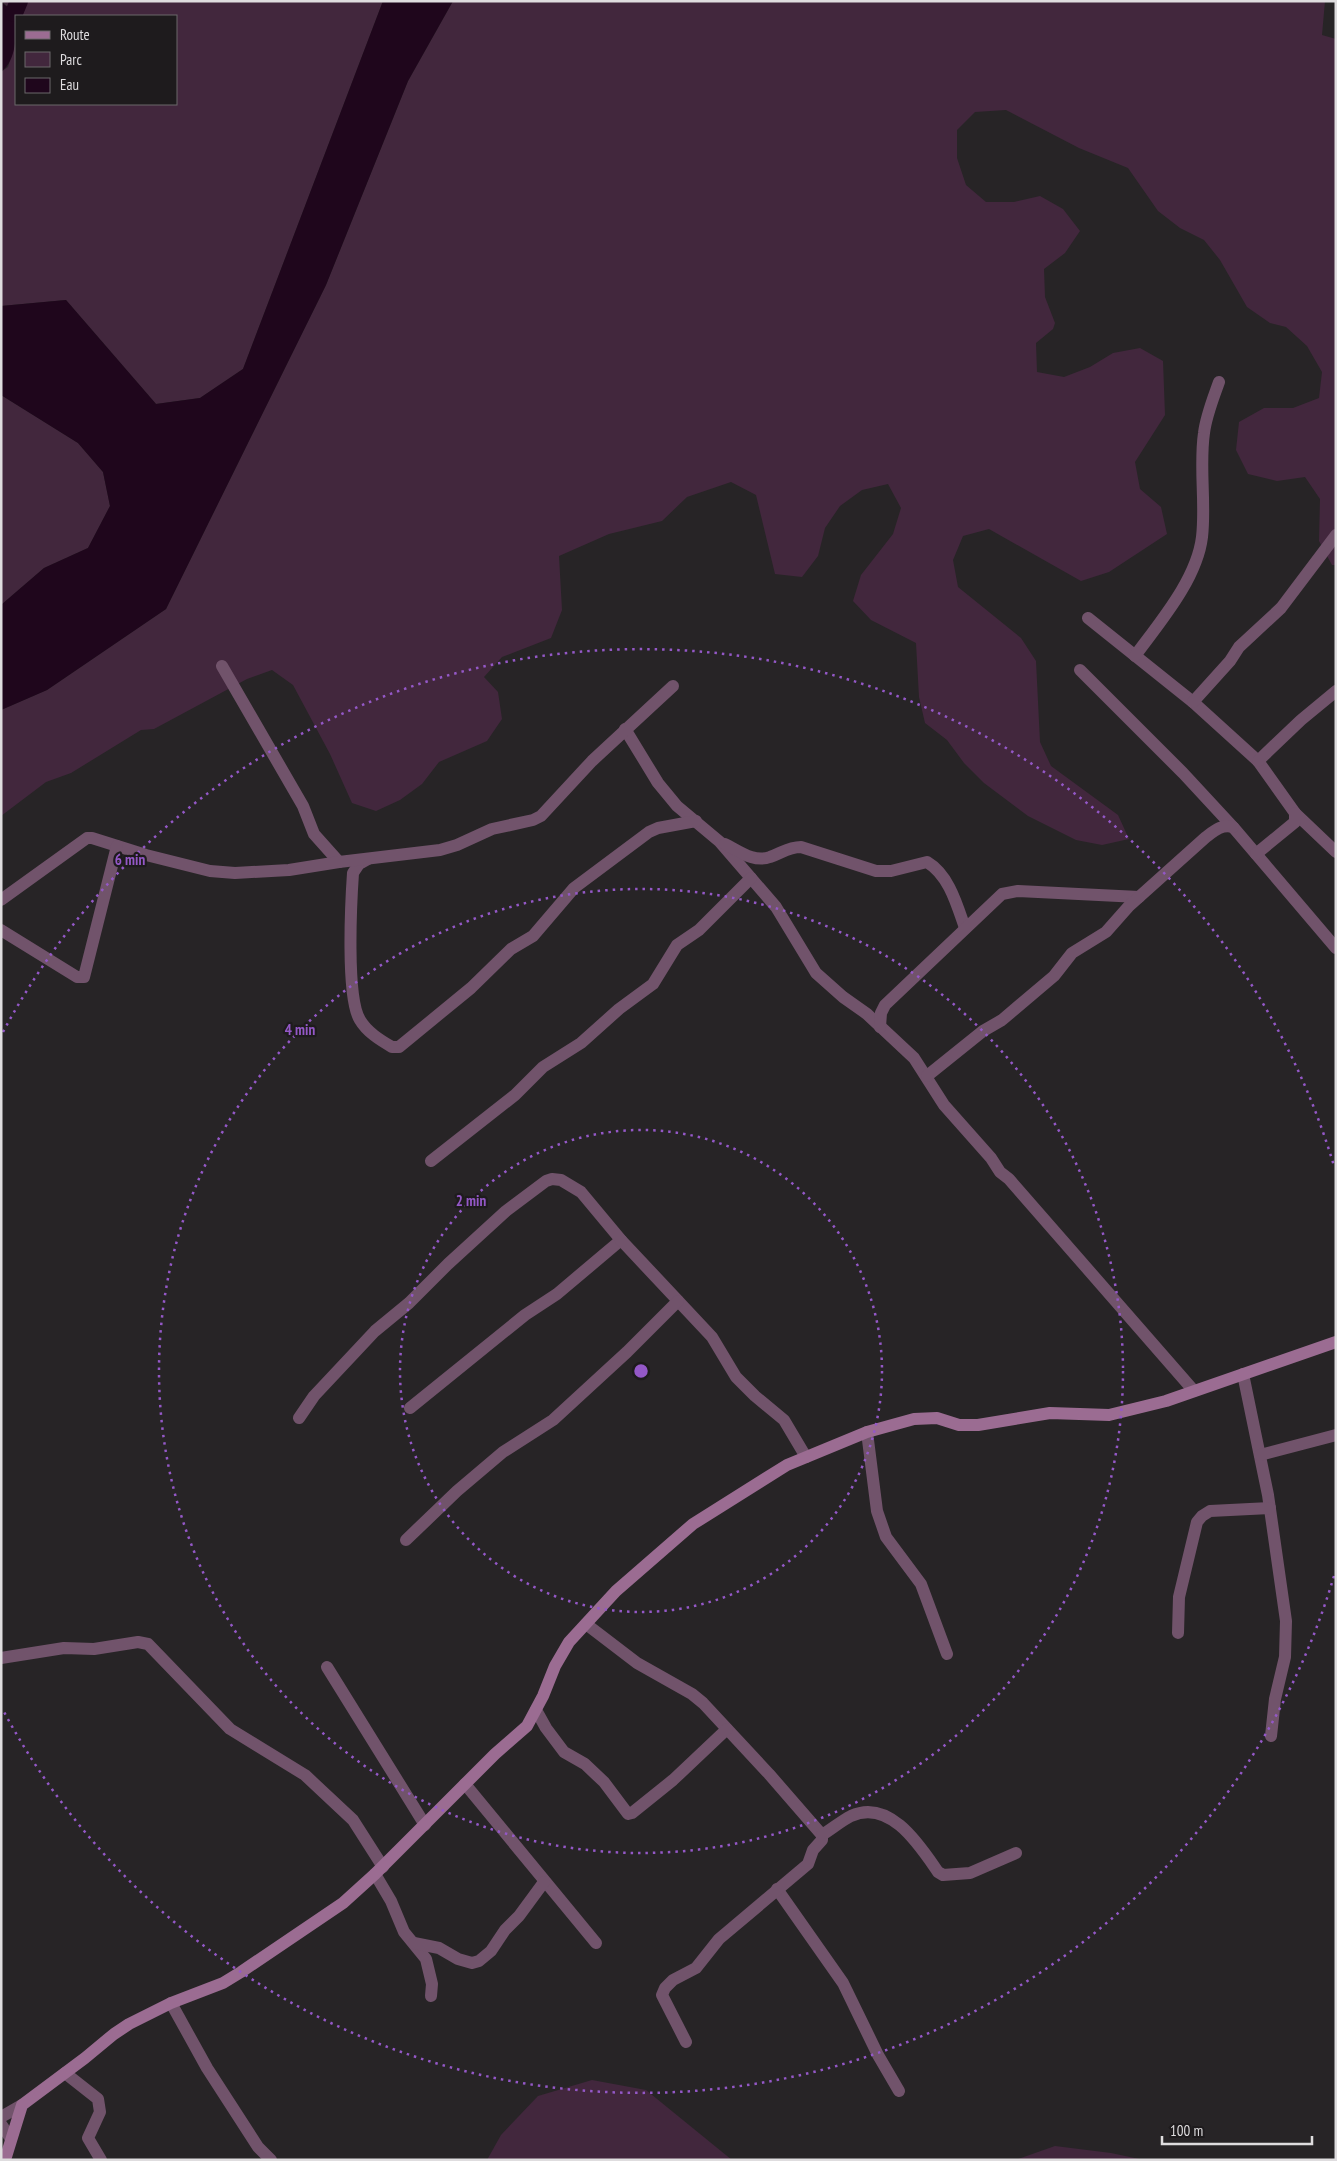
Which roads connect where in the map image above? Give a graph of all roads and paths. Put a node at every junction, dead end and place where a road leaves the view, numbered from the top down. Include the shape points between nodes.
1 (1219, 382) dead end
2 (1336, 535) edge
3 (1088, 618) dead end
4 (1135, 656) junction
5 (222, 666) dead end
6 (1080, 670) dead end
7 (673, 686) dead end
8 (1336, 691) edge
9 (1193, 702) junction
10 (625, 729) junction
11 (1258, 761) junction
12 (1295, 813) junction
13 (696, 821) junction
14 (1233, 828) junction
15 (720, 842) junction
16 (117, 846) junction
17 (1336, 852) edge
18 (1256, 854) junction
19 (368, 859) junction
20 (339, 862) junction
21 (751, 878) junction
22 (1139, 897) junction
23 (1, 900) edge
24 (965, 928) junction
25 (1, 930) edge
26 (1336, 948) edge
27 (880, 1026) junction
28 (927, 1076) junction
29 (431, 1161) dead end
30 (621, 1240) junction
31 (678, 1301) junction
32 (1336, 1342) edge
33 (1244, 1374) junction
34 (1194, 1391) junction
35 (410, 1408) dead end
36 (299, 1418) dead end
37 (867, 1432) junction
38 (1336, 1435) edge
39 (1260, 1455) junction
40 (806, 1457) junction
41 (1270, 1508) junction
42 (406, 1540) dead end
43 (586, 1624) junction
44 (1178, 1633) dead end
45 (947, 1654) dead end
46 (1, 1658) edge
47 (327, 1667) dead end
48 (536, 1710) junction
49 (727, 1729) junction
50 (1271, 1736) dead end
51 (465, 1784) junction
52 (425, 1825) junction
53 (822, 1835) junction
54 (1016, 1854) dead end
55 (379, 1871) junction
56 (544, 1882) junction
57 (777, 1890) junction
58 (414, 1943) junction
59 (596, 1943) dead end
60 (431, 1996) dead end
61 (171, 2003) junction
62 (686, 2042) dead end
63 (65, 2073) junction
64 (899, 2092) dead end
65 (22, 2106) junction
66 (1, 2117) edge
67 (1, 2124) edge
68 (11, 2139) junction
69 (5, 2160) edge
70 (101, 2160) edge
71 (271, 2160) edge

1 - 4 street via 1203,434 1202,537 1195,565 1164,617
2 - 9 street via 1281,608 1239,647
3 - 4 street
4 - 9 street
5 - 20 street via 303,806 314,834
6 - 14 street
7 - 10 street
8 - 11 street
9 - 11 street
10 - 13 street via 658,782 677,806
10 - 19 street via 537,819 492,829 440,850
11 - 12 street
12 - 17 street
12 - 18 street via 1295,822
13 - 15 street
13 - 19 street via 650,832 574,888 533,936 511,949 471,988 399,1046 392,1047 366,1028 355,1007 351,964 353,873
14 - 18 street
14 - 22 street via 1218,828
15 - 21 street
15 - 24 street via 757,859 771,857 792,847 876,871 891,871 927,862 952,892
16 - 20 street via 210,871 235,873 289,870
16 - 23 street via 87,838
16 - 25 street via 84,977 77,977
18 - 26 street
19 - 20 street
21 - 27 street via 776,907 816,973
21 - 29 street via 698,930 677,945 653,984 619,1008 581,1043 543,1067 515,1095
22 - 24 street via 1008,892
22 - 28 street via 1106,932 1072,953 1061,970 1039,989
24 - 27 street via 885,1005
27 - 28 street via 914,1058
28 - 34 street via 944,1105 1000,1172
30 - 31 street
30 - 35 street
30 - 36 street via 581,1192 561,1180 546,1181 506,1211 375,1331 314,1396
31 - 40 street via 712,1337 736,1377 784,1420
31 - 42 street via 553,1420 503,1452
32 - 33 main road
33 - 34 main road
33 - 39 street
34 - 37 main road via 1109,1415 1050,1413 978,1425 959,1425 929,1417
37 - 40 main road
37 - 45 street via 877,1511 886,1537 921,1584
38 - 39 street
39 - 41 street
40 - 43 main road via 787,1465 693,1524 616,1591
41 - 44 street via 1210,1511 1197,1522 1179,1598
41 - 50 street via 1287,1640
43 - 48 main road via 569,1642
43 - 49 street via 637,1663 692,1694
46 - 55 street via 64,1648 148,1644 230,1728 305,1775 353,1820
47 - 52 street
48 - 49 street via 564,1752 585,1764 604,1782 628,1814 673,1780
48 - 51 main road via 527,1726
49 - 53 street
51 - 52 main road
51 - 56 street
52 - 55 main road
53 - 54 street via 852,1816 863,1813 889,1818 905,1828 943,1876 970,1873
53 - 57 street via 808,1864
55 - 58 street via 404,1932
55 - 61 main road via 343,1903 241,1972 223,1983
56 - 58 street via 491,1951 479,1961 472,1963 439,1948
56 - 59 street
57 - 62 street via 719,1939 696,1968 664,1988 662,1995
57 - 64 street via 843,1982
58 - 60 street via 426,1959 432,1984
61 - 63 main road via 121,2029
61 - 71 street via 207,2068 258,2147
63 - 65 main road
63 - 70 street via 98,2100 100,2112 88,2138
65 - 66 street
65 - 68 main road
67 - 68 street
68 - 69 main road

